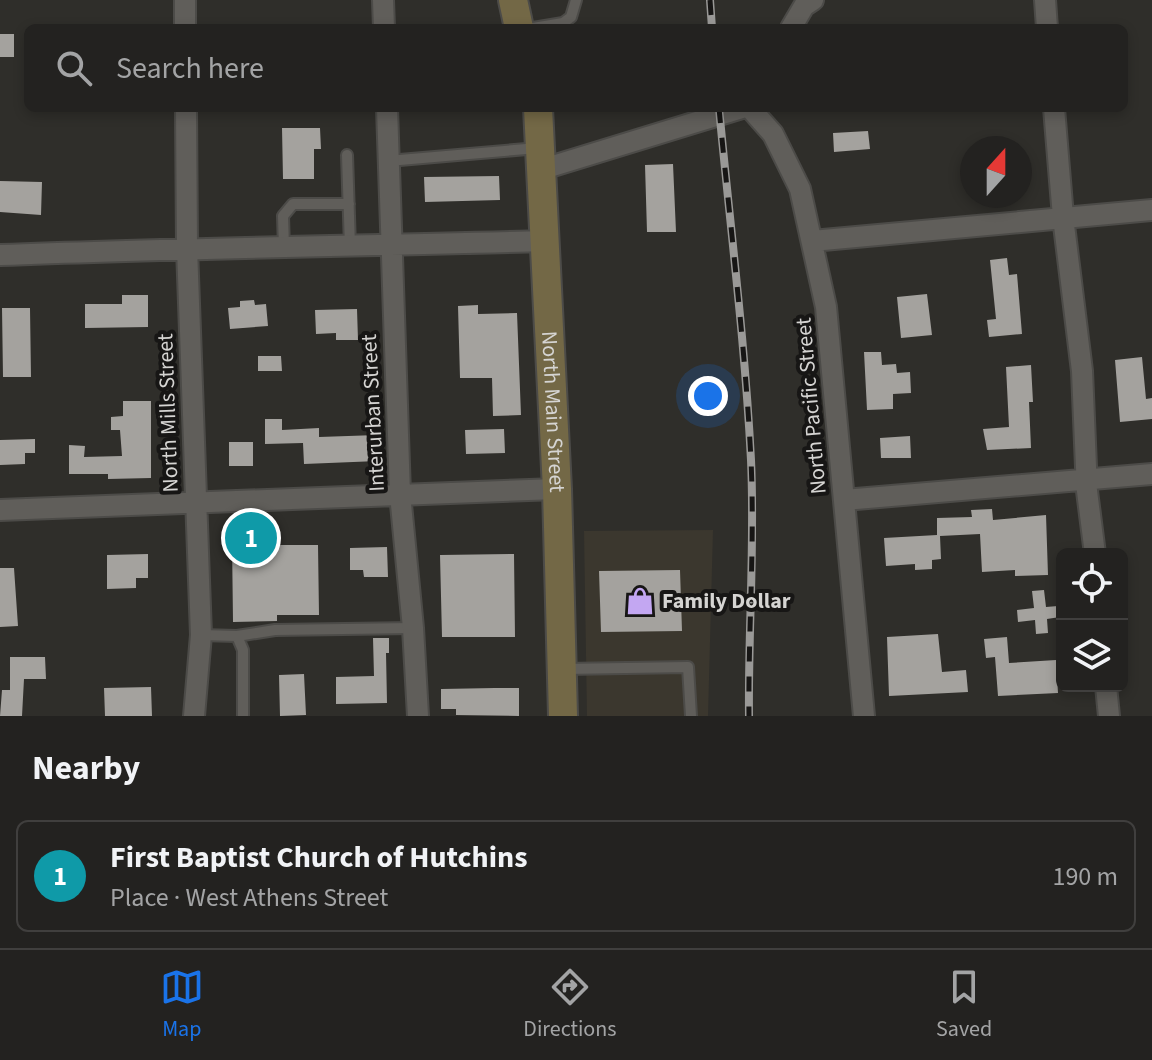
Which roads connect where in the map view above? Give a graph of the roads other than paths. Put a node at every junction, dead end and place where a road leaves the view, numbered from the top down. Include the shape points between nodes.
1 (185, 0) edge
2 (383, 0) edge
3 (513, 0) edge
4 (576, 0) edge
5 (813, 0) edge
6 (1045, 0) edge
7 (185, 24) edge
8 (384, 24) edge
9 (518, 24) edge
10 (557, 24) edge
11 (793, 24) edge
12 (1047, 24) edge
13 (186, 112) edge
14 (387, 112) edge
15 (538, 112) edge
16 (731, 112) edge
17 (754, 112) edge
18 (1054, 112) edge
19 (347, 155) dead end
20 (542, 158) junction
21 (388, 161) junction
22 (349, 204) junction
23 (1152, 210) edge
24 (1063, 217) junction
25 (546, 241) junction
26 (812, 241) junction
27 (390, 245) junction
28 (350, 247) junction
29 (187, 248) junction
30 (284, 248) junction
31 (0, 255) edge
32 (1152, 474) edge
33 (1087, 480) junction
34 (557, 489) junction
35 (400, 494) junction
36 (844, 500) junction
37 (195, 503) junction
38 (0, 510) edge
39 (1094, 548) edge
40 (413, 628) junction
41 (201, 635) junction
42 (237, 636) junction
43 (562, 669) junction
44 (1107, 692) edge
45 (194, 716) edge
46 (243, 716) edge
47 (418, 716) edge
48 (563, 716) edge
49 (691, 716) edge
50 (864, 716) edge
51 (1109, 716) edge

1 - 7 street
2 - 8 street
3 - 9 street
4 - 10 lane via 571,17
5 - 11 street
6 - 12 street
13 - 29 street, North Mills Street
14 - 21 street, Interurban Street
15 - 20 street, North Main Street
16 - 20 street
17 - 26 street, North Pacific Street via 773,134 800,189
18 - 24 street
19 - 22 lane
20 - 21 lane
20 - 25 street, North Main Street
21 - 27 street, Interurban Street
22 - 28 lane
22 - 30 lane via 293,204 283,216
23 - 24 street
24 - 26 street
24 - 33 street via 1082,371
25 - 27 street
25 - 34 street, North Main Street
26 - 36 street, North Pacific Street via 826,307
27 - 28 street
27 - 35 street, Interurban Street
28 - 30 street
29 - 30 street
29 - 31 street
29 - 37 street, North Mills Street
32 - 33 street
33 - 36 street
33 - 39 street
34 - 35 street
34 - 43 street, North Main Street
35 - 37 street
35 - 40 street, Interurban Street
36 - 50 street, North Pacific Street
37 - 38 street
37 - 41 street, North Mills Street
40 - 42 lane via 275,630
40 - 47 street, Interurban Street
41 - 42 lane
41 - 45 street, North Mills Street
42 - 46 lane via 243,650
43 - 48 street, North Main Street
43 - 49 lane via 688,667
44 - 51 street

